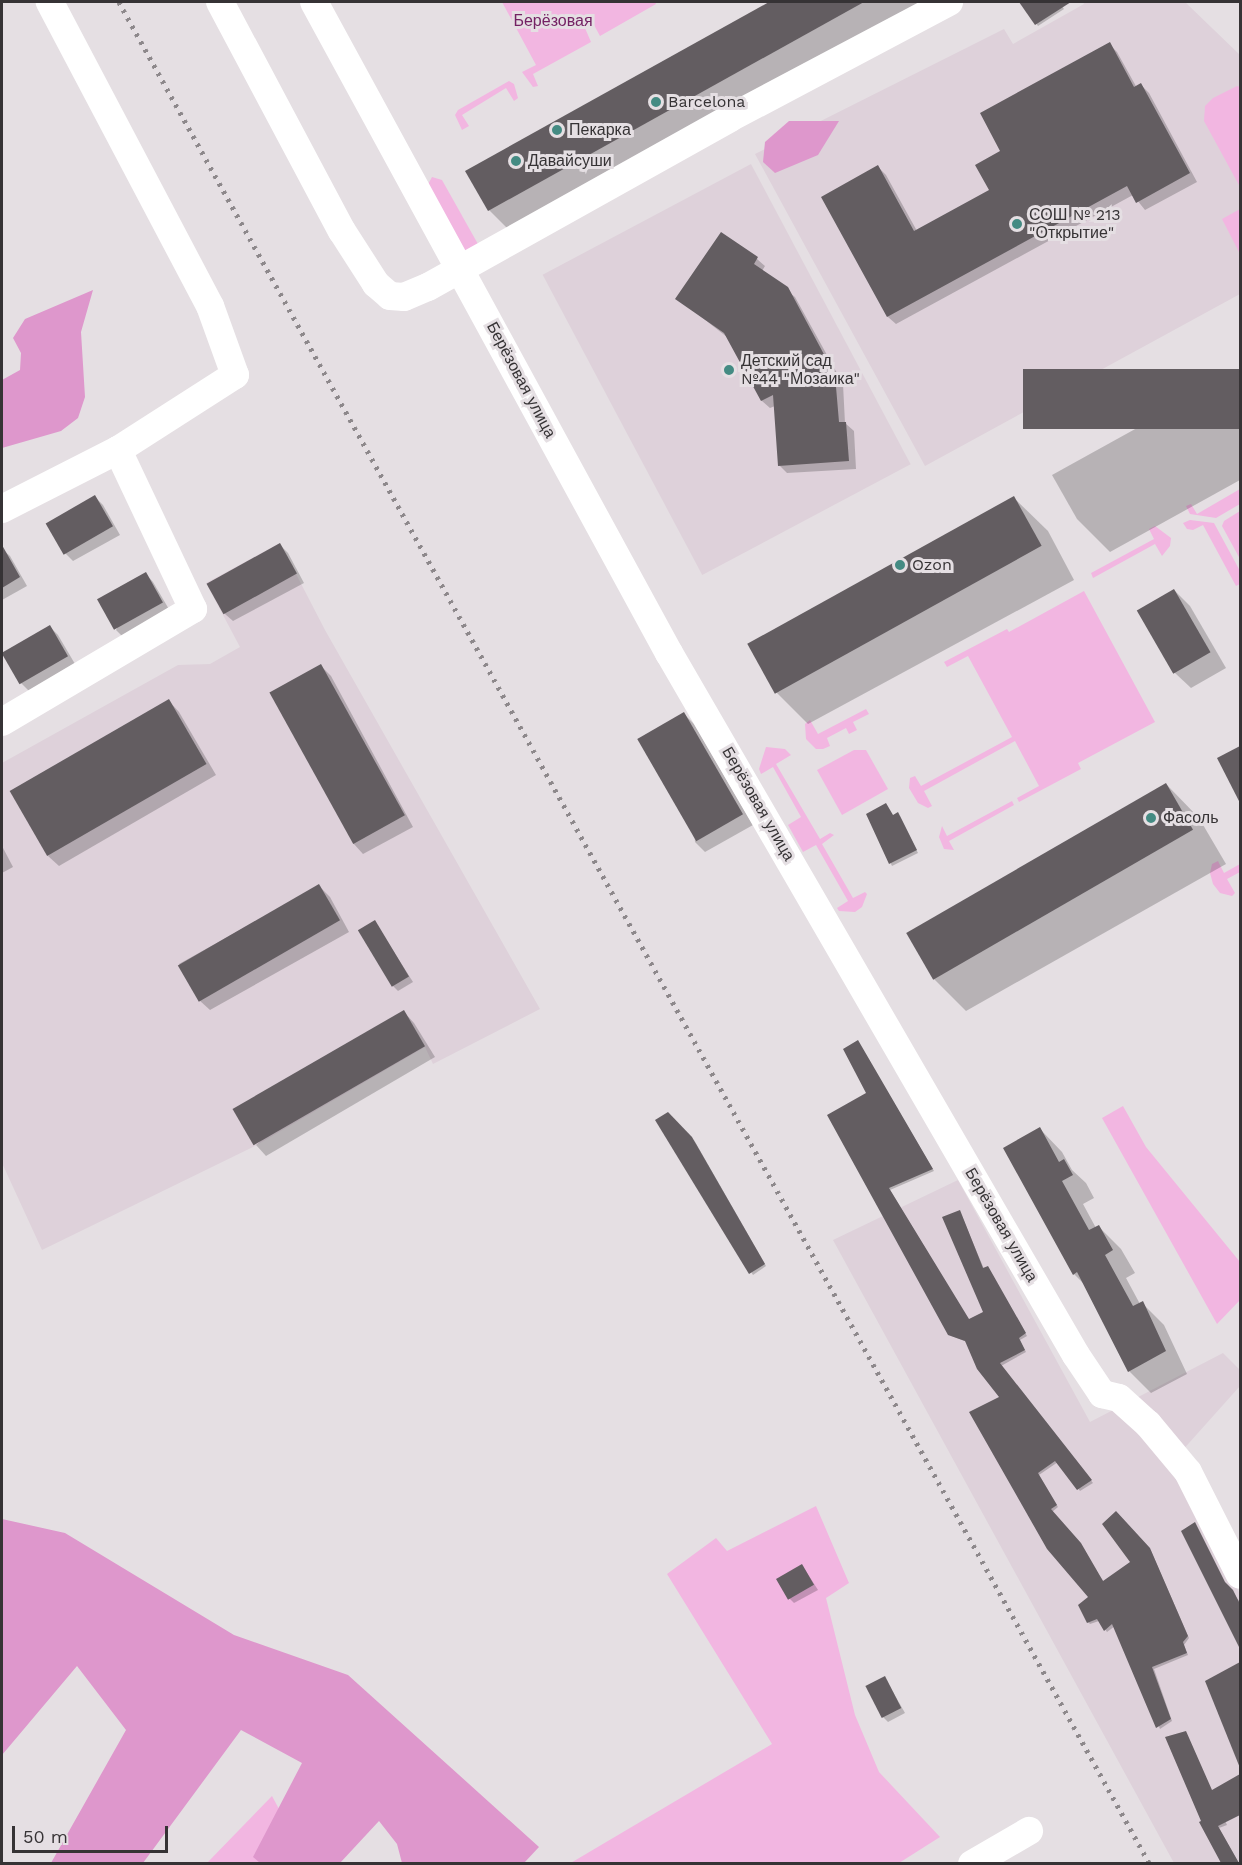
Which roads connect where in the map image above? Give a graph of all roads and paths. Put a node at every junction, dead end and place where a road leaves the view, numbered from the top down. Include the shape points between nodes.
1 (50, 2) edge
2 (220, 2) edge
3 (314, 2) edge
4 (949, 2) edge
5 (460, 269) junction
6 (118, 450) junction
7 (2, 509) edge
8 (2, 722) edge
9 (1240, 1575) edge
10 (1029, 1831) dead end
11 (972, 1863) edge

1 - 6 street via 210,306 235,375
2 - 5 street via 342,231 376,284 390,296 405,297
3 - 5 street, Берёзовая улица
4 - 5 street via 737,114
5 - 9 street, Берёзовая улица via 669,653 1076,1355 1102,1394 1119,1398 1148,1424 1188,1472
6 - 7 street
6 - 8 street via 193,609
10 - 11 street

